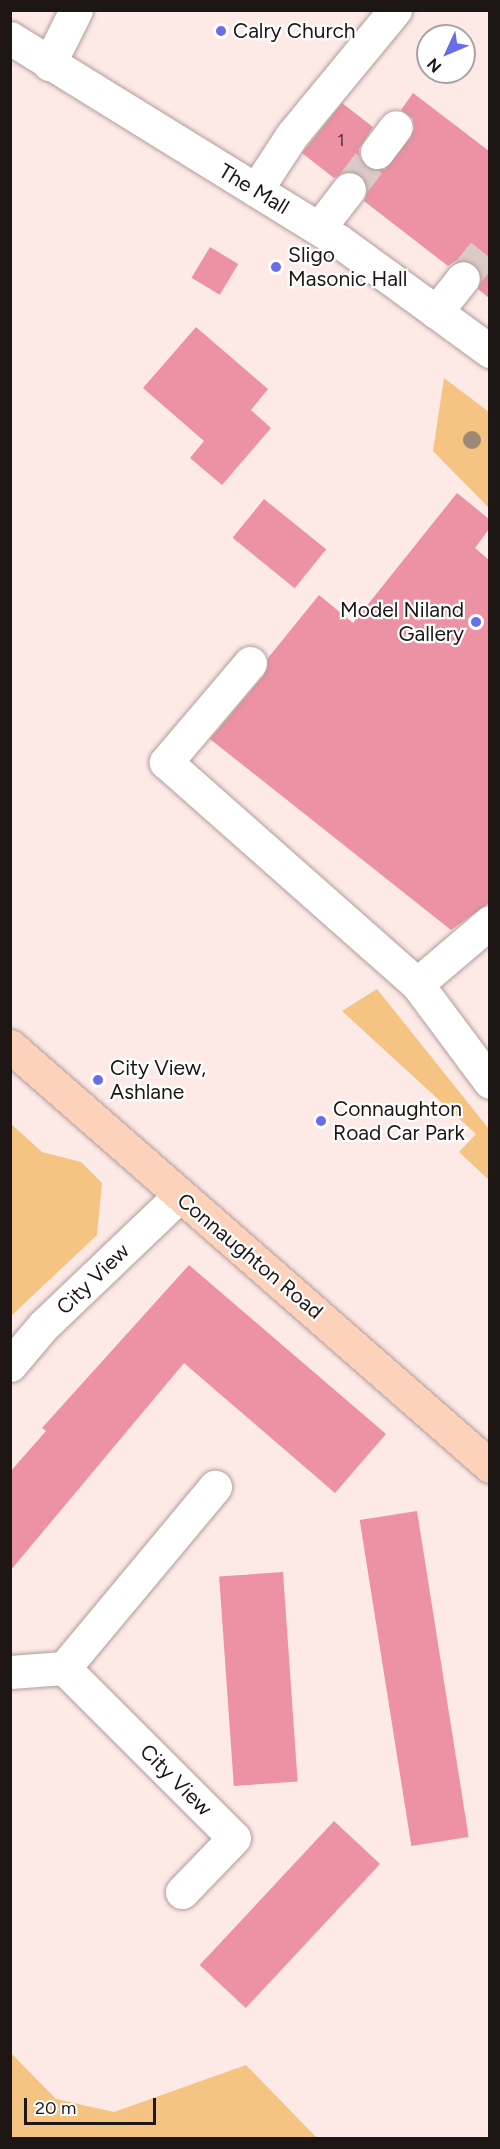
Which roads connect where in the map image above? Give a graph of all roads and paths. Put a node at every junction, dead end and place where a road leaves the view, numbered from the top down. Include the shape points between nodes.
1 (76, 10) edge
2 (394, 10) edge
3 (10, 38) edge
4 (50, 63) junction
5 (349, 189) tunnel mouth
6 (256, 190) junction
7 (319, 228) junction
8 (463, 278) tunnel mouth
9 (436, 312) junction
10 (489, 351) edge
11 (250, 663) dead end
12 (489, 922) edge
13 (417, 984) junction
14 (10, 1046) edge
15 (489, 1082) edge
16 (179, 1196) junction
17 (10, 1365) edge
18 (489, 1466) edge
19 (215, 1487) dead end
20 (64, 1668) junction
21 (10, 1672) edge
22 (182, 1892) dead end

1 - 4 street
2 - 6 street via 292,135
3 - 4 street, The Mall
4 - 6 street, The Mall
5 - 7 street
6 - 7 street, The Mall
7 - 9 street, The Mall
8 - 9 street
9 - 10 street, The Mall
11 - 13 street via 166,762
12 - 13 street
13 - 15 street
14 - 16 main road, Connaughton Road
16 - 17 street, City View via 43,1326
16 - 18 main road, Connaughton Road
19 - 20 street
20 - 21 street
20 - 22 street, City View via 234,1838

